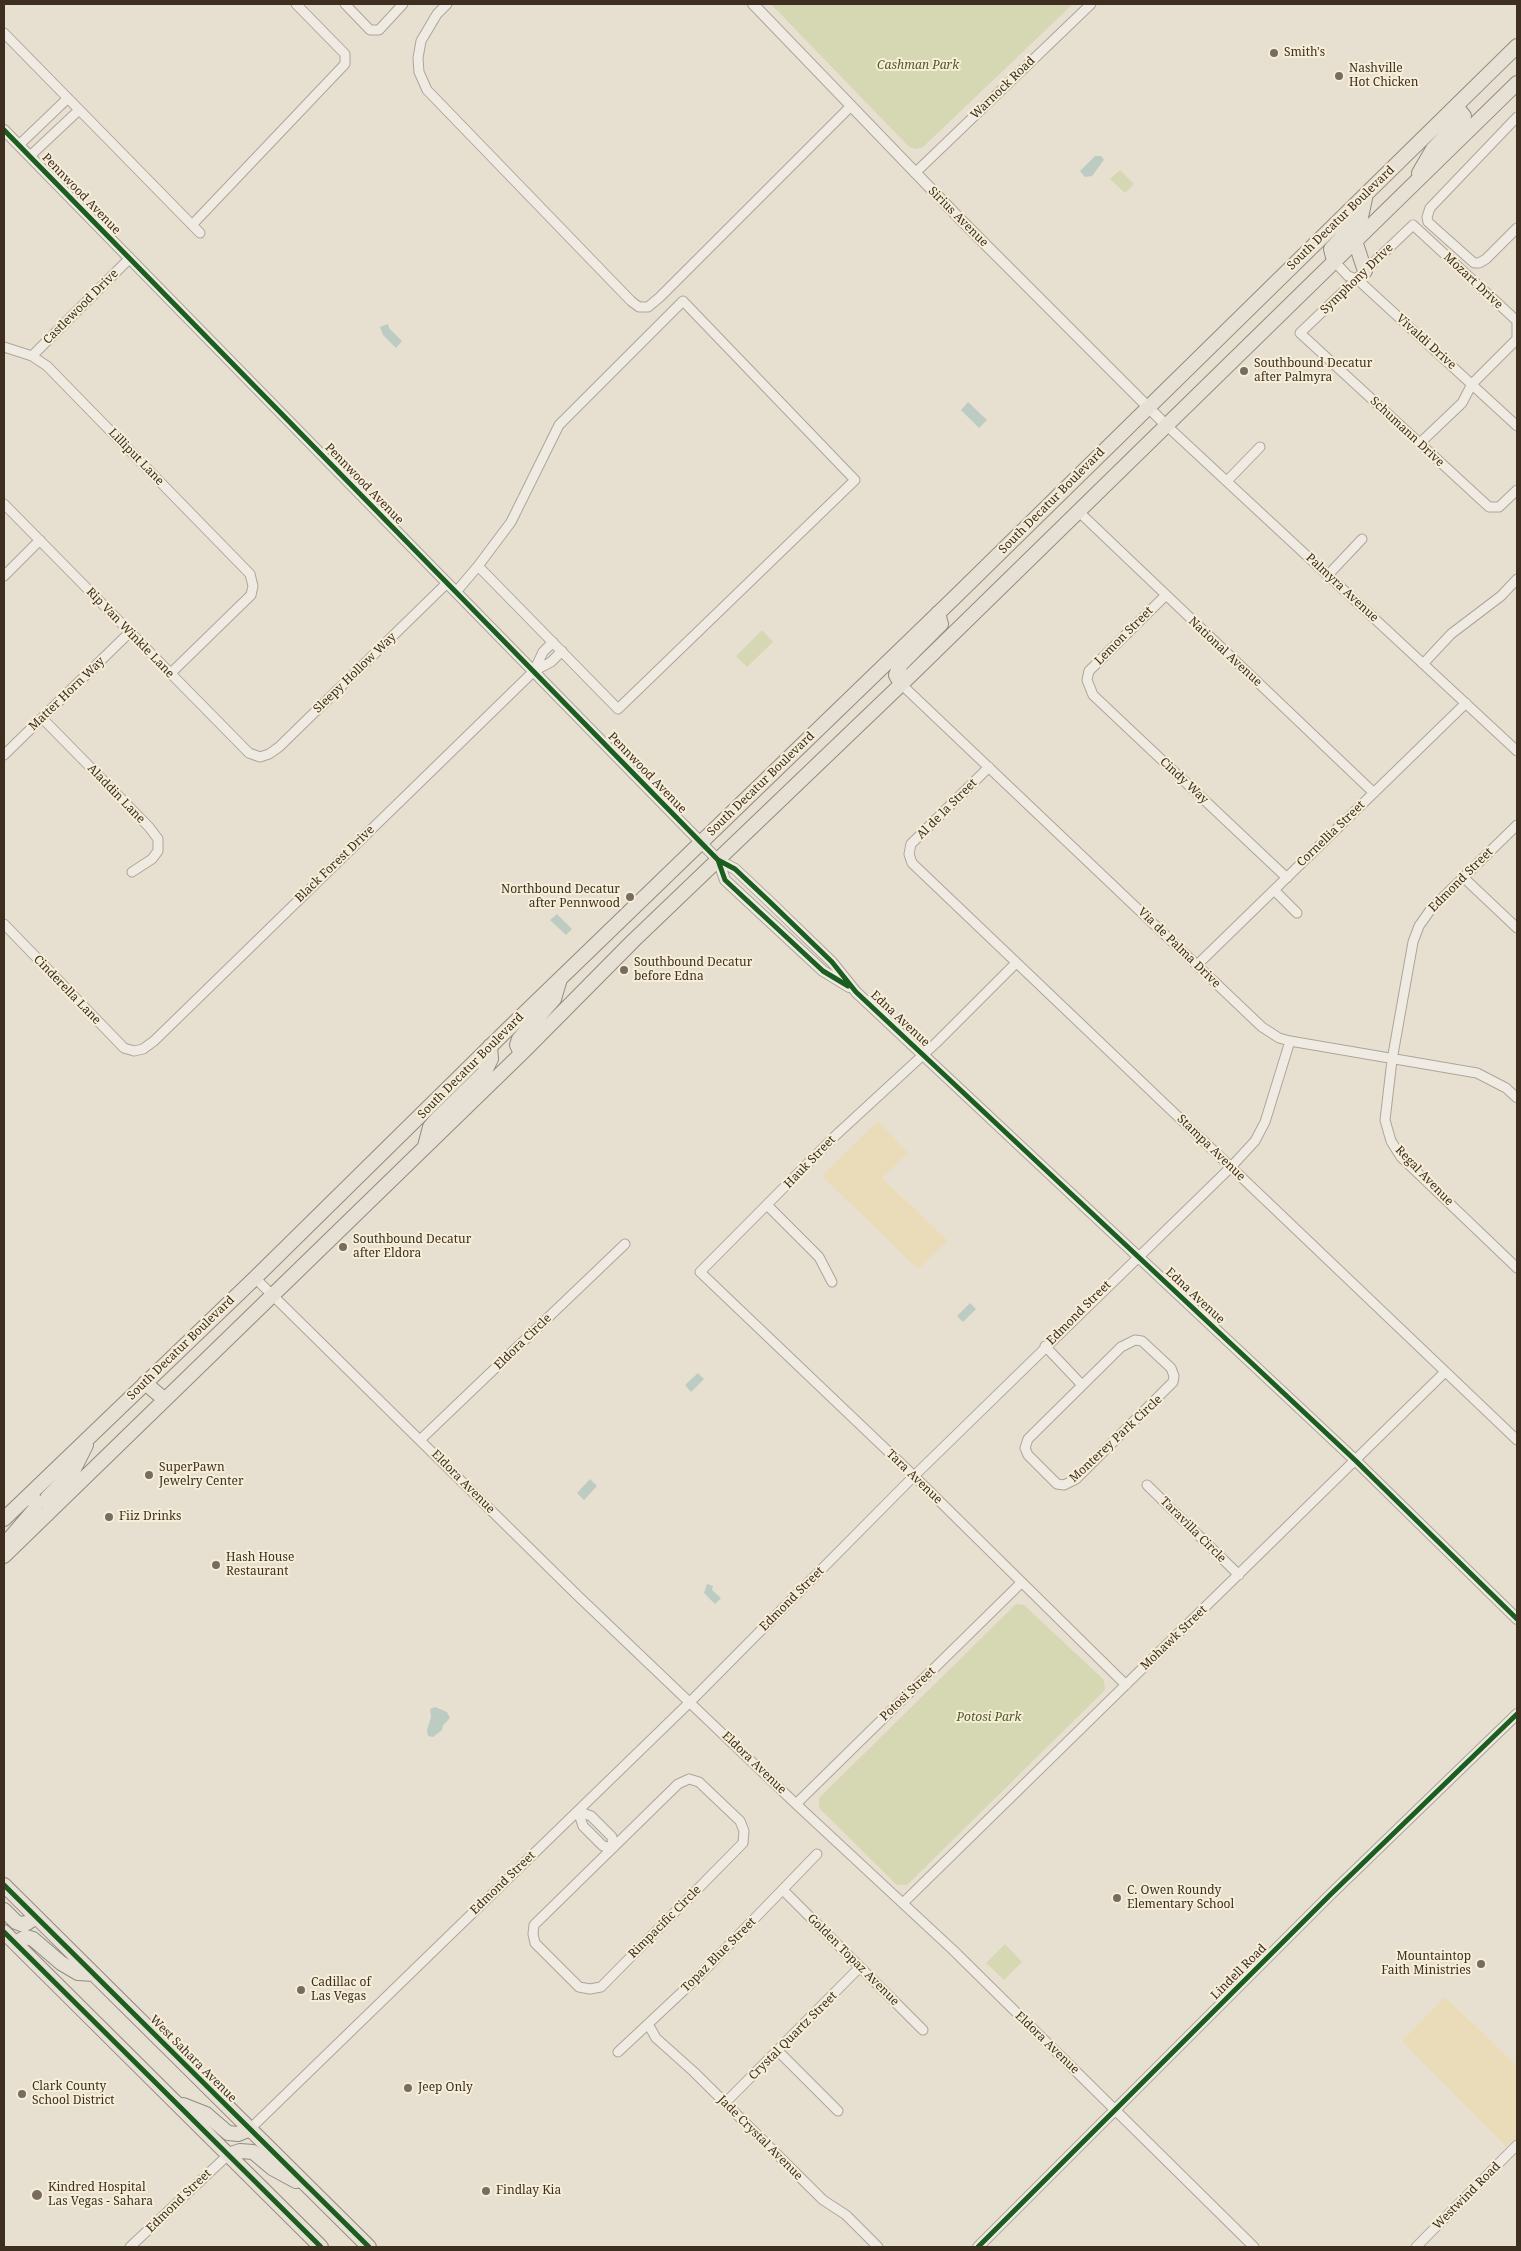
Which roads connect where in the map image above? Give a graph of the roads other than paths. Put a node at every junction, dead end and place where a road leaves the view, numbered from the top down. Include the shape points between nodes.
1 (296, 4) edge
2 (345, 4) edge
3 (403, 4) edge
4 (447, 4) edge
5 (753, 4) edge
6 (1091, 4) edge
7 (4, 33) edge
8 (1517, 46) edge
9 (1517, 83) edge
10 (68, 98) junction
11 (851, 106) junction
12 (1456, 106) junction
13 (79, 110) junction
14 (1517, 117) edge
15 (4, 130) edge
16 (19, 145) junction
17 (30, 156) junction
18 (915, 173) junction
19 (1408, 190) junction
20 (1366, 194) junction
21 (192, 225) junction
22 (1413, 226) joint
23 (1517, 228) edge
24 (200, 233) dead end
25 (1355, 241) junction
26 (130, 258) junction
27 (1334, 261) junction
28 (1362, 279) junction
29 (1300, 333) joint
30 (4, 347) edge
31 (32, 356) junction
32 (1472, 384) junction
33 (1147, 407) junction
34 (1166, 426) junction
35 (1517, 426) edge
36 (1420, 444) junction
37 (1260, 447) dead end
38 (1227, 481) junction
39 (1517, 490) edge
40 (4, 504) edge
41 (1077, 510) junction
42 (40, 540) junction
43 (1362, 540) dead end
44 (478, 566) junction
45 (1328, 575) junction
46 (4, 576) edge
47 (447, 583) junction
48 (1516, 584) edge
49 (456, 592) junction
50 (1166, 596) junction
51 (938, 613) junction
52 (130, 632) junction
53 (553, 642) junction
54 (562, 651) junction
55 (1424, 664) junction
56 (534, 671) junction
57 (170, 674) junction
58 (1087, 680) joint
59 (901, 684) junction
60 (1466, 703) junction
61 (42, 718) junction
62 (1517, 751) edge
63 (4, 755) edge
64 (260, 756) joint
65 (989, 767) junction
66 (1374, 793) junction
67 (1517, 825) edge
68 (710, 851) junction
69 (909, 854) joint
70 (132, 872) dead end
71 (1463, 877) junction
72 (1286, 878) junction
73 (1274, 890) junction
74 (1297, 914) dead end
75 (4, 924) edge
76 (1517, 928) edge
77 (1016, 963) junction
78 (1197, 965) junction
79 (560, 978) junction
80 (856, 992) junction
81 (1290, 1041) junction
82 (490, 1046) junction
83 (134, 1051) joint
84 (521, 1053) junction
85 (922, 1054) junction
86 (1392, 1060) junction
87 (1517, 1098) edge
88 (425, 1146) junction
89 (1231, 1167) junction
90 (768, 1206) junction
91 (625, 1244) dead end
92 (1137, 1256) junction
93 (1517, 1268) edge
94 (700, 1272) joint
95 (255, 1278) junction
96 (832, 1282) dead end
97 (272, 1295) junction
98 (1046, 1346) junction
99 (1445, 1372) junction
100 (145, 1383) junction
101 (1082, 1385) junction
102 (164, 1399) junction
103 (93, 1432) junction
104 (420, 1440) junction
105 (1517, 1440) edge
106 (1356, 1460) junction
107 (914, 1476) junction
108 (1148, 1485) dead end
109 (31, 1493) junction
110 (52, 1509) junction
111 (4, 1519) edge
112 (4, 1545) edge
113 (4, 1556) edge
114 (1239, 1576) junction
115 (1021, 1583) junction
116 (1517, 1619) edge
117 (1126, 1685) junction
118 (690, 1702) junction
119 (1517, 1714) edge
120 (796, 1804) junction
121 (578, 1810) junction
122 (614, 1848) junction
123 (817, 1854) dead end
124 (4, 1885) edge
125 (783, 1890) junction
126 (903, 1903) junction
127 (4, 1910) edge
128 (36, 1917) junction
129 (4, 1932) edge
130 (15, 1943) junction
131 (860, 1968) junction
132 (94, 1974) junction
133 (648, 2024) junction
134 (924, 2030) dead end
135 (778, 2051) junction
136 (618, 2052) dead end
137 (177, 2103) junction
138 (725, 2103) junction
139 (1115, 2110) junction
140 (838, 2111) dead end
141 (250, 2129) junction
142 (1517, 2145) edge
143 (228, 2154) junction
144 (310, 2189) junction
145 (130, 2247) edge
146 (321, 2247) edge
147 (368, 2247) edge
148 (878, 2247) edge
149 (978, 2247) edge
150 (1254, 2247) edge
151 (1416, 2247) edge

1 - 21 street via 345,54 345,64
2 - 3 street via 370,30 379,30
4 - 11 street via 421,41 419,72 427,90 639,308 648,307 660,297
5 - 11 street, Sirius Avenue
6 - 18 street, Warnock Road
7 - 10 street
8 - 12 main road, South Decatur Boulevard
9 - 19 main road, South Decatur Boulevard
10 - 13 street
10 - 16 street
11 - 18 street, Sirius Avenue
12 - 19 main road via 1464,116 1433,149
12 - 20 main road, South Decatur Boulevard
13 - 17 street
13 - 21 street
14 - 23 street via 1430,208 1427,217 1428,222 1474,263 1480,264
15 - 16 street, Pennwood Avenue
16 - 17 street, Pennwood Avenue
17 - 26 street, Pennwood Avenue
18 - 33 street, Sirius Avenue
19 - 25 main road, South Decatur Boulevard
20 - 27 main road via 1361,217 1331,249
20 - 33 main road, South Decatur Boulevard
21 - 24 street
22 - 28 street, Symphony Drive
22 - 32 street, Mozart Drive via 1517,321 1517,340
25 - 27 main road, South Decatur Boulevard
25 - 28 main road
26 - 31 street, Castlewood Drive
26 - 47 street, Pennwood Avenue
27 - 28 street, Vivaldi Drive via 1348,276
27 - 34 main road, South Decatur Boulevard
28 - 29 street, Symphony Drive
28 - 32 street, Vivaldi Drive
29 - 36 street, Schumann Drive
30 - 31 street, Lilliput Lane
31 - 57 street, Lilliput Lane via 47,366 250,574 251,595
32 - 35 street, Vivaldi Drive
32 - 36 street, Mozart Drive via 1462,403
33 - 34 street, Sirius Avenue
33 - 51 main road, South Decatur Boulevard
34 - 38 street, Palmyra Avenue
34 - 41 main road, South Decatur Boulevard
36 - 39 street, Schumann Drive via 1489,507 1498,507
37 - 38 street
38 - 45 street, Palmyra Avenue
40 - 42 street, Rip Van Winkle Lane
41 - 50 street, National Avenue
41 - 59 main road, South Decatur Boulevard
42 - 46 street
42 - 52 street, Rip Van Winkle Lane
43 - 45 street
44 - 49 street
44 - 53 street
44 - 54 street via 511,522 560,425 683,301 855,480 618,709
45 - 55 street, Palmyra Avenue
47 - 49 street, Pennwood Avenue
47 - 64 street, Sleepy Hollow Way via 279,747
48 - 55 street via 1451,634
49 - 56 street, Pennwood Avenue
50 - 58 street, Lemon Street via 1089,671
50 - 66 street, National Avenue
51 - 59 main road via 942,624 901,664 896,675
51 - 68 main road, South Decatur Boulevard
52 - 57 street, Rip Van Winkle Lane
52 - 61 street, Matter Horn Way
53 - 54 street
53 - 56 street via 542,652
54 - 56 street via 551,662
55 - 60 street, Palmyra Avenue
56 - 68 street, Pennwood Avenue
56 - 83 street, Black Forest Drive via 154,1041
57 - 64 street, Rip Van Winkle Lane via 249,754
58 - 72 street, Cindy Way via 1093,695
59 - 65 street, Via de Palma Drive
59 - 68 main road, South Decatur Boulevard
60 - 62 street, Palmyra Avenue
60 - 66 street, Cornellia Street
61 - 63 street, Matter Horn Way
61 - 70 street, Aladdin Lane via 158,839 158,851 152,859
65 - 69 street, Al de la Street via 911,844
65 - 78 street, Via de Palma Drive
66 - 72 street, Cornellia Street
67 - 71 street, Edmond Street
68 - 79 main road, South Decatur Boulevard
68 - 80 street, Edna Avenue via 776,907 832,962
68 - 80 street, Edna Avenue via 725,880 824,971
68 - 84 main road, South Decatur Boulevard via 633,941
69 - 77 street, Stampa Avenue via 912,862
71 - 76 street
71 - 86 street, Edmond Street via 1431,908 1419,926 1413,942
72 - 73 street, Cornellia Street
73 - 74 street
73 - 78 street, Cornellia Street
75 - 83 street, Cinderella Lane via 124,1048
77 - 85 street, Hauk Street
77 - 89 street, Stampa Avenue
78 - 81 street, Via de Palma Drive via 1262,1027
79 - 82 main road, South Decatur Boulevard
79 - 84 main road via 554,999 519,1039 517,1045
80 - 85 street, Edna Avenue
81 - 86 street, Via de Palma Drive
81 - 89 street, Edmond Street via 1265,1122 1255,1141
82 - 88 main road via 490,1059 484,1073 430,1127
82 - 95 main road, South Decatur Boulevard
84 - 88 main road, South Decatur Boulevard
85 - 90 street, Hauk Street via 835,1136
85 - 92 street, Edna Avenue
86 - 87 street, Via de Palma Drive via 1477,1074 1506,1088
86 - 93 street, Regal Avenue via 1385,1120 1391,1142 1401,1157
88 - 97 main road, South Decatur Boulevard
89 - 92 street, Edmond Street
89 - 99 street, Stampa Avenue
90 - 94 street, Hauk Street
90 - 96 street via 819,1257
91 - 104 street, Eldora Circle
92 - 98 street, Edmond Street
92 - 106 street, Edna Avenue
94 - 107 street, Tara Avenue
95 - 97 street, Eldora Avenue
95 - 100 main road, South Decatur Boulevard
97 - 102 main road, South Decatur Boulevard
97 - 104 street, Eldora Avenue
98 - 101 street
98 - 107 street, Edmond Street
99 - 105 street, Stampa Avenue
99 - 106 street, Mohawk Street
100 - 102 main road
100 - 103 main road, South Decatur Boulevard
101 - 101 street, Monterey Park Circle via 1034,1432 1025,1448 1033,1462 1056,1484 1064,1485 1076,1480 1171,1387 1174,1376 1171,1368 1142,1341 1135,1340 1121,1347
102 - 110 main road, South Decatur Boulevard
103 - 109 main road, South Decatur Boulevard
103 - 110 main road via 73,1470 48,1498 47,1503
104 - 118 street, Eldora Avenue
106 - 114 street, Mohawk Street
106 - 116 street, Edna Avenue
107 - 115 street, Tara Avenue
107 - 118 street, Edmond Street
108 - 114 street, Taravilla Circle
109 - 111 main road, South Decatur Boulevard
109 - 112 main road via 35,1509
110 - 113 main road, South Decatur Boulevard
114 - 117 street, Mohawk Street
115 - 117 street, Tara Avenue
115 - 120 street, Potosi Street
117 - 126 street, Mohawk Street
118 - 120 street, Eldora Avenue
118 - 121 street, Edmond Street
119 - 139 street, Lindell Road
120 - 126 street, Eldora Avenue
121 - 122 street via 583,1826 603,1846
121 - 141 street, Edmond Street
122 - 122 street, Rimpacific Circle via 534,1924 532,1934 535,1943 579,1987 601,1987 744,1843 744,1831 740,1821 700,1782 689,1779 678,1784
123 - 125 street, Topaz Blue Street
124 - 128 main road, West Sahara Avenue
125 - 131 street, Golden Topaz Avenue
125 - 133 street, Topaz Blue Street
126 - 139 street, Eldora Avenue
127 - 128 main road via 21,1924
128 - 132 main road, West Sahara Avenue
129 - 130 main road
130 - 132 main road via 26,1937 33,1939 78,1974
130 - 137 main road
131 - 134 street, Golden Topaz Avenue
131 - 135 street, Crystal Quartz Street
132 - 141 main road, West Sahara Avenue
133 - 136 street, Topaz Blue Street
133 - 138 street, Jade Crystal Avenue via 656,2038
135 - 138 street, Crystal Quartz Street
135 - 140 street
137 - 141 main road via 206,2114 228,2133 238,2134
137 - 143 main road
138 - 148 street, Jade Crystal Avenue via 823,2200 846,2215
139 - 149 street, Lindell Road
139 - 150 street, Eldora Avenue
141 - 144 main road, West Sahara Avenue
142 - 151 street, Westwind Road
143 - 144 main road via 253,2152 272,2168
143 - 145 street, Edmond Street
143 - 146 main road
144 - 147 main road, West Sahara Avenue

